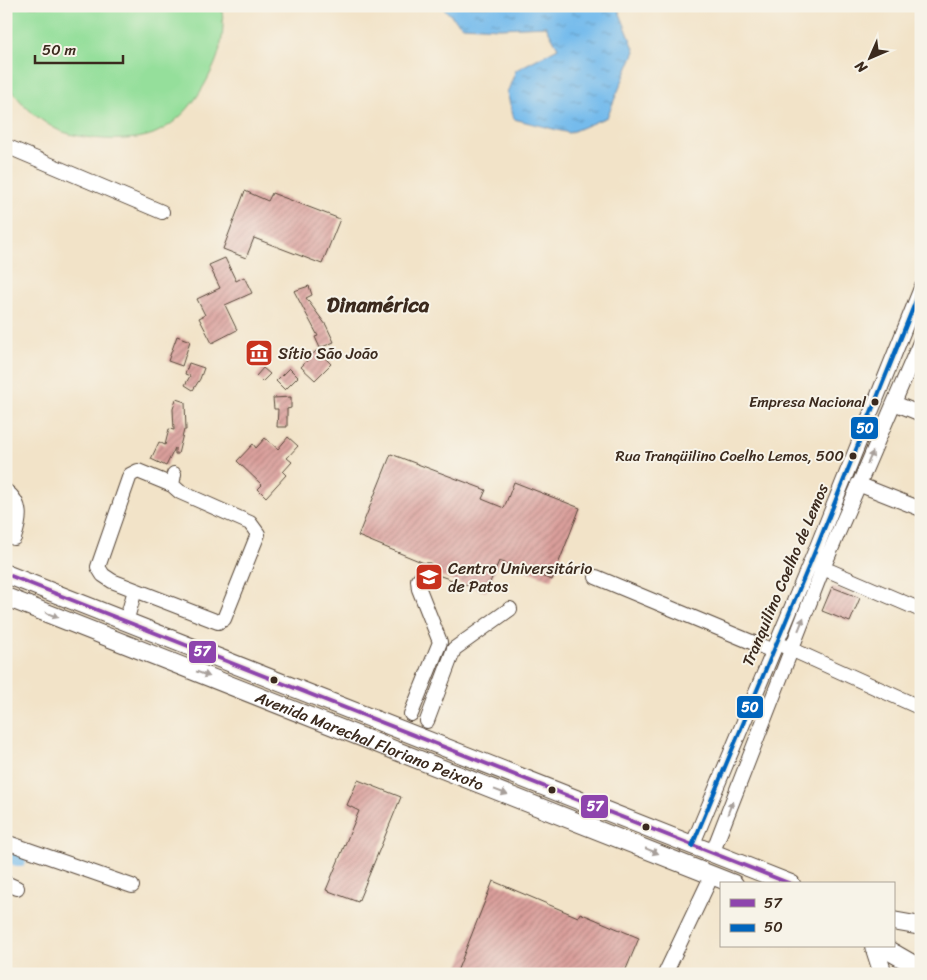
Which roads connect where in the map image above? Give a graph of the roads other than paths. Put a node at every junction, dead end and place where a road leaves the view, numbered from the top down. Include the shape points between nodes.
1 (6, 146) edge
2 (162, 212) dead end
3 (921, 288) edge
4 (921, 340) edge
5 (894, 404) junction
6 (921, 414) edge
7 (858, 484) junction
8 (6, 491) edge
9 (921, 509) edge
10 (6, 515) edge
11 (19, 523) junction
12 (6, 535) edge
13 (825, 546) junction
14 (823, 568) junction
15 (427, 571) dead end
16 (6, 574) edge
17 (596, 577) dead end
18 (135, 590) junction
19 (6, 597) edge
20 (510, 609) dead end
21 (921, 610) edge
22 (126, 622) junction
23 (775, 647) junction
24 (790, 649) junction
25 (921, 708) edge
26 (411, 714) dead end
27 (427, 721) dead end
28 (6, 842) edge
29 (692, 846) junction
30 (712, 854) junction
31 (712, 875) junction
32 (729, 882) edge
33 (786, 882) edge
34 (132, 886) dead end
35 (894, 921) edge
36 (921, 926) edge
37 (875, 948) edge
38 (884, 948) edge
39 (921, 969) edge
40 (669, 972) edge
41 (883, 974) edge

1 - 2 street
3 - 13 street, Tranquilino Coelho de Lemos
4 - 5 street, Tranquilino Coelho de Lemos
5 - 6 street
7 -> 5 street, Tranquilino Coelho de Lemos
7 - 9 street
7 - 13 street, Tranquilino Coelho de Lemos
8 - 11 street via 20,510
10 - 11 street
11 - 12 street via 14,538
13 - 14 street, Tranquilino Coelho de Lemos
13 - 23 street, Tranquilino Coelho de Lemos
14 - 21 street
24 -> 14 street, Tranquilino Coelho de Lemos
15 - 26 street via 418,580 419,589 440,642
16 - 22 main road, Avenida Marechal Floriano Peixoto
17 - 23 street
18 - 18 street via 102,575 98,567 130,475 138,471 173,480 180,492 250,523 258,534 224,619 218,622
18 - 22 street
19 -> 31 main road, Avenida Marechal Floriano Peixoto
20 - 27 street via 454,649
22 - 29 main road, Avenida Marechal Floriano Peixoto
23 - 24 street
23 - 29 street, Tranquilino Coelho de Lemos
24 - 25 street
30 -> 24 street, Tranquilino Coelho de Lemos
28 - 34 street
29 - 30 main road, Avenida Marechal Floriano Peixoto
30 - 33 main road, Avenida Marechal Floriano Peixoto
31 - 32 main road, Avenida Marechal Floriano Peixoto
31 - 40 street
35 - 36 main road
37 - 41 main road
38 - 39 main road

